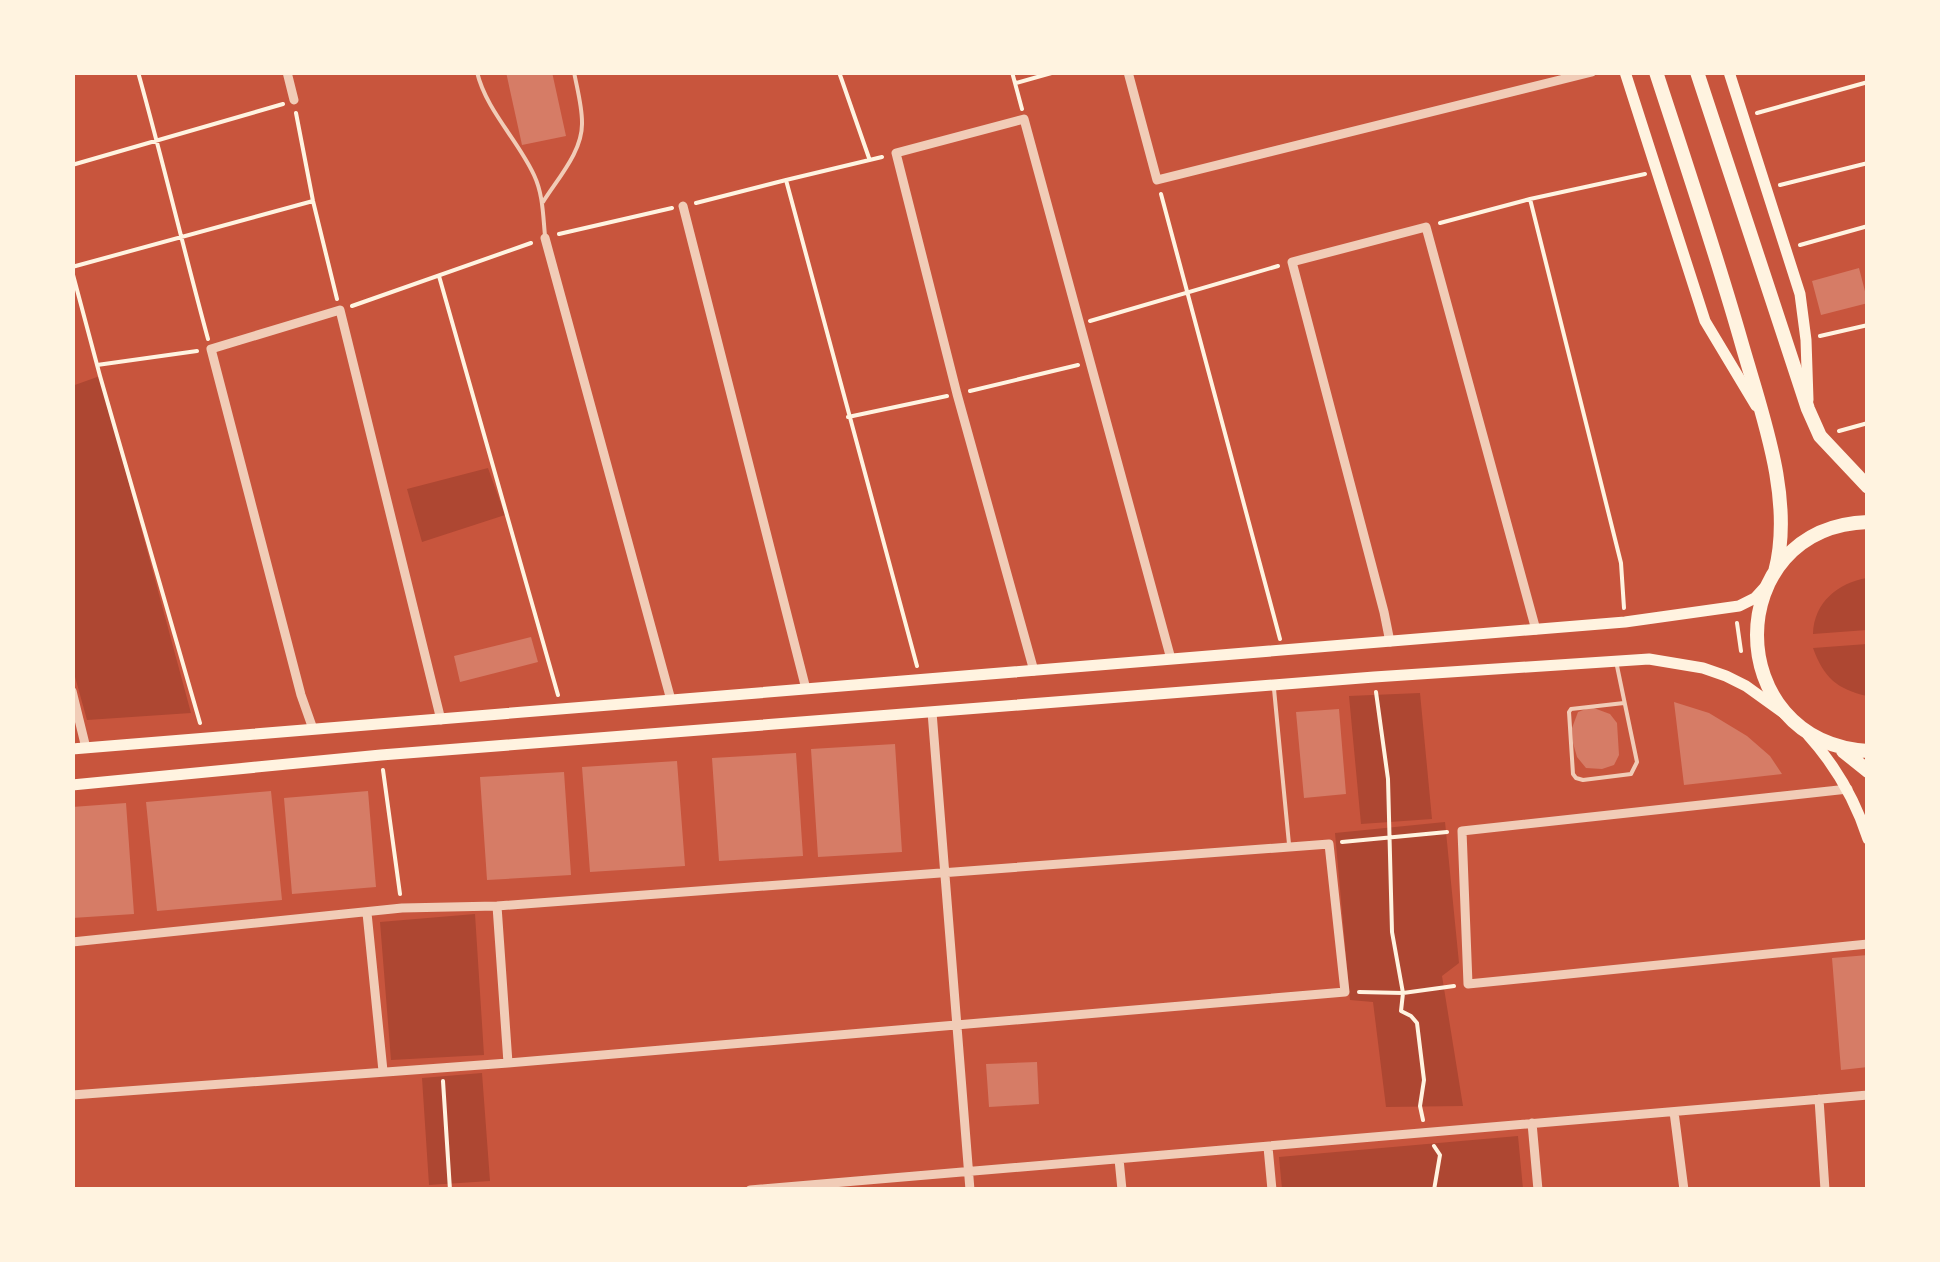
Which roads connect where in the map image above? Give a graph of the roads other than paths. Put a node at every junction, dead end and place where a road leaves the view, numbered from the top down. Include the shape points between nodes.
1 (286, 72) edge
2 (477, 72) edge
3 (574, 72) edge
4 (1128, 72) edge
5 (1592, 72) edge
6 (1625, 72) edge
7 (1656, 72) edge
8 (1698, 72) edge
9 (1729, 72) edge
10 (294, 100) road end
11 (542, 202) junction
12 (683, 206) road end
13 (545, 238) joint
14 (1808, 409) junction
15 (1763, 418) junction
16 (1868, 487) edge
17 (1868, 522) edge
18 (1775, 572) junction
19 (1766, 586) junction
20 (1536, 630) junction
21 (1390, 642) junction
22 (1171, 659) junction
23 (1616, 661) junction
24 (1034, 671) junction
25 (1273, 684) junction
26 (806, 689) junction
27 (72, 692) edge
28 (671, 700) junction
29 (1624, 703) junction
30 (932, 712) junction
31 (1786, 715) junction
32 (441, 720) junction
33 (1802, 728) junction
34 (313, 729) junction
35 (1834, 746) junction
36 (79, 748) edge
37 (1868, 751) edge
38 (1868, 772) edge
39 (72, 785) edge
40 (1848, 789) junction
41 (1868, 839) edge
42 (1290, 847) junction
43 (945, 872) junction
44 (497, 906) junction
45 (367, 913) junction
46 (72, 942) edge
47 (1868, 944) edge
48 (958, 1024) junction
49 (508, 1063) junction
50 (382, 1071) junction
51 (72, 1095) edge
52 (1868, 1095) edge
53 (1819, 1099) junction
54 (1674, 1112) junction
55 (1532, 1123) junction
56 (1268, 1147) junction
57 (1119, 1159) junction
58 (968, 1172) junction
59 (813, 1187) edge
60 (750, 1190) edge
61 (970, 1190) edge
62 (1122, 1190) edge
63 (1272, 1190) edge
64 (1538, 1190) edge
65 (1684, 1190) edge
66 (1825, 1190) edge

1 - 10 street
2 - 11 lane
3 - 11 lane via 582,120 578,148
4 - 5 street via 1157,180
6 - 15 main road via 1705,321
7 - 15 main road
8 - 14 main road
9 - 14 main road via 1800,294
11 - 13 lane
12 - 26 street
13 - 28 street
14 - 16 main road via 1820,436
15 - 18 main road via 1779,492
17 - 18 main road via 1805,542
18 - 19 main road
19 - 20 main road via 1739,606
19 - 31 main road via 1756,624 1758,664
20 - 21 main road
20 - 21 street via 1426,227 1292,262
21 - 22 main road
22 - 24 main road
22 - 24 street via 1024,119 896,153
23 - 25 main road
23 - 29 lane
23 - 31 main road via 1703,668 1746,686
24 - 26 main road
25 - 30 main road
25 - 42 lane
26 - 28 main road
27 - 36 street
28 - 32 main road
29 - 29 lane via 1637,755 1631,774 1576,778 1569,712
30 - 39 main road
30 - 43 street
31 - 33 main road
32 - 34 main road
32 - 34 street via 340,310 211,349
33 - 35 main road
33 - 40 main road
34 - 36 main road
35 - 37 main road
35 - 38 main road
40 - 41 main road
40 - 47 street via 1462,831 1468,984
42 - 43 street
42 - 48 street via 1329,844 1345,992
43 - 44 street
43 - 48 street
44 - 45 street
44 - 49 street
45 - 46 street
45 - 50 street
48 - 49 street
48 - 58 street
49 - 50 street
50 - 51 street
52 - 53 street
53 - 54 street
53 - 66 street
54 - 55 street
54 - 65 street
55 - 56 street
55 - 64 street
56 - 57 street
56 - 63 street
57 - 58 street
57 - 62 street
58 - 59 street
58 - 61 street
59 - 60 street

